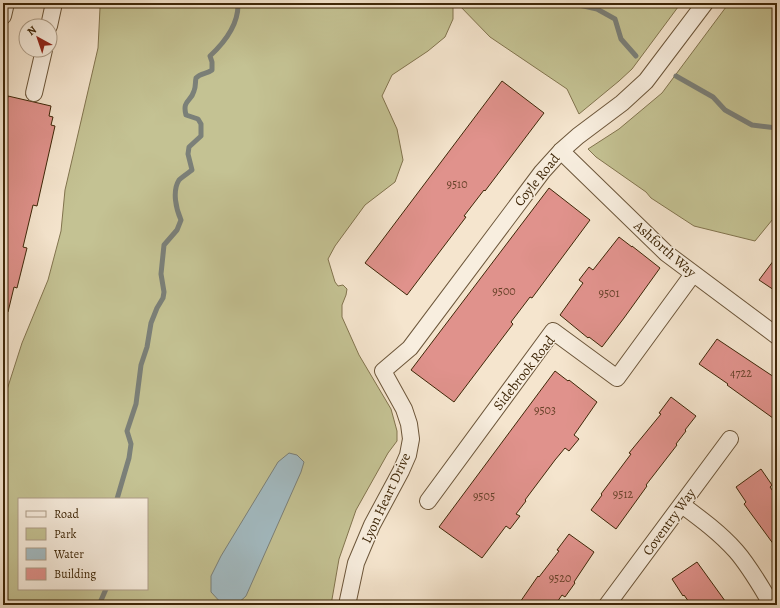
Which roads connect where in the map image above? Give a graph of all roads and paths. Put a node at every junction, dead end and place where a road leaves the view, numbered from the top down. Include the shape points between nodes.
1 (6, 3) edge
2 (54, 3) edge
3 (705, 3) edge
4 (3, 16) edge
5 (51, 18) edge
6 (42, 58) edge
7 (34, 93) dead end
8 (561, 151) junction
9 (693, 274) junction
10 (777, 336) edge
11 (383, 371) joint
12 (730, 439) dead end
13 (428, 500) dead end
14 (682, 505) junction
15 (347, 605) edge
16 (607, 605) edge
17 (772, 605) edge

1 - 4 street
2 - 5 street
3 - 8 street, Coyle Road via 646,81
6 - 7 street
8 - 9 street, Ashforth Way via 666,253
8 - 11 street, Coyle Road via 542,172 410,348
9 - 10 street, Ashforth Way
9 - 13 street, Sidebrook Road via 617,378 553,331
11 - 15 street, Lyon Heart Drive via 404,409 411,439 401,471 372,525 356,562
12 - 14 street, Coventry Way
14 - 16 street, Coventry Way
14 - 17 street via 720,535 736,552

